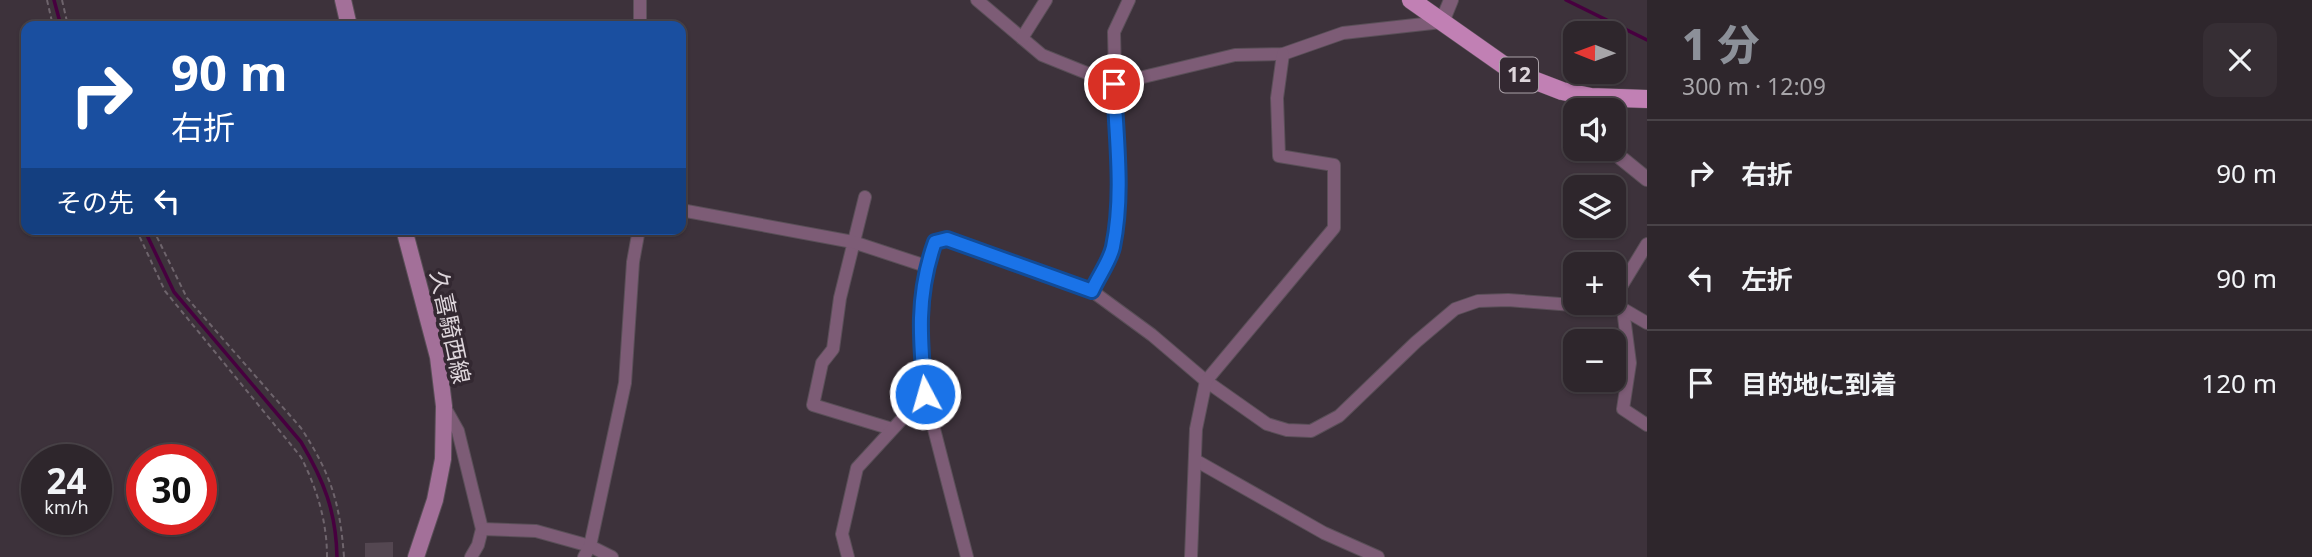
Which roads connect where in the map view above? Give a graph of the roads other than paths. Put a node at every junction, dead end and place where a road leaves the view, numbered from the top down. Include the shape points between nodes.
1 (343, 0) edge
2 (639, 0) edge
3 (977, 0) edge
4 (1046, 0) edge
5 (1129, 0) edge
6 (1411, 0) edge
7 (1451, 0) edge
8 (348, 21) edge
9 (640, 21) edge
10 (1442, 22) junction
11 (1022, 38) junction
12 (1283, 54) junction
13 (1114, 84) junction
14 (1578, 98) edge
15 (1647, 99) edge
16 (1626, 101) edge
17 (1625, 161) edge
18 (1647, 179) edge
19 (865, 197) dead end
20 (686, 211) edge
21 (406, 235) edge
22 (638, 235) edge
23 (853, 242) junction
24 (1647, 244) edge
25 (926, 266) junction
26 (1626, 285) edge
27 (1092, 291) junction
28 (1563, 304) edge
29 (1626, 309) edge
30 (1620, 315) edge
31 (1647, 323) edge
32 (1206, 381) junction
33 (925, 394) junction
34 (444, 406) junction
35 (1647, 425) edge
36 (892, 429) junction
37 (1195, 460) junction
38 (482, 529) junction
39 (587, 552) edge
40 (416, 557) edge
41 (471, 557) edge
42 (612, 557) edge
43 (848, 557) edge
44 (967, 557) edge
45 (1191, 557) edge
46 (1378, 557) edge

1 - 8 main road
2 - 9 street
3 - 11 street
4 - 11 street
5 - 13 street via 1114,32
6 - 10 main road, 12
7 - 10 street
10 - 12 street via 1343,33
10 - 14 main road, 12 via 1515,73
11 - 13 street via 1042,55
12 - 13 street via 1236,55
12 - 32 street via 1277,98 1279,156 1334,165 1334,228
13 - 27 street via 1116,227 1112,250
15 - 16 main road, 12
17 - 18 street
19 - 23 street
20 - 23 street
21 - 34 main road, 久喜騎西線 via 439,357
22 - 39 street via 625,383
23 - 25 street
23 - 36 street via 833,349 822,363 813,405
24 - 26 street
25 - 27 street via 935,242 947,239
25 - 33 street via 919,338
27 - 32 street
28 - 32 street via 1478,301 1455,309 1339,416 1311,431 1267,424
29 - 31 street
30 - 35 street via 1630,363 1623,409
32 - 37 street
33 - 36 street
33 - 44 street
34 - 38 street via 458,431
34 - 40 main road, 久喜騎西線 via 443,459
36 - 43 street via 857,468 842,534
37 - 45 street
37 - 46 street via 1324,533
38 - 39 street via 536,531
38 - 41 street
39 - 42 street

